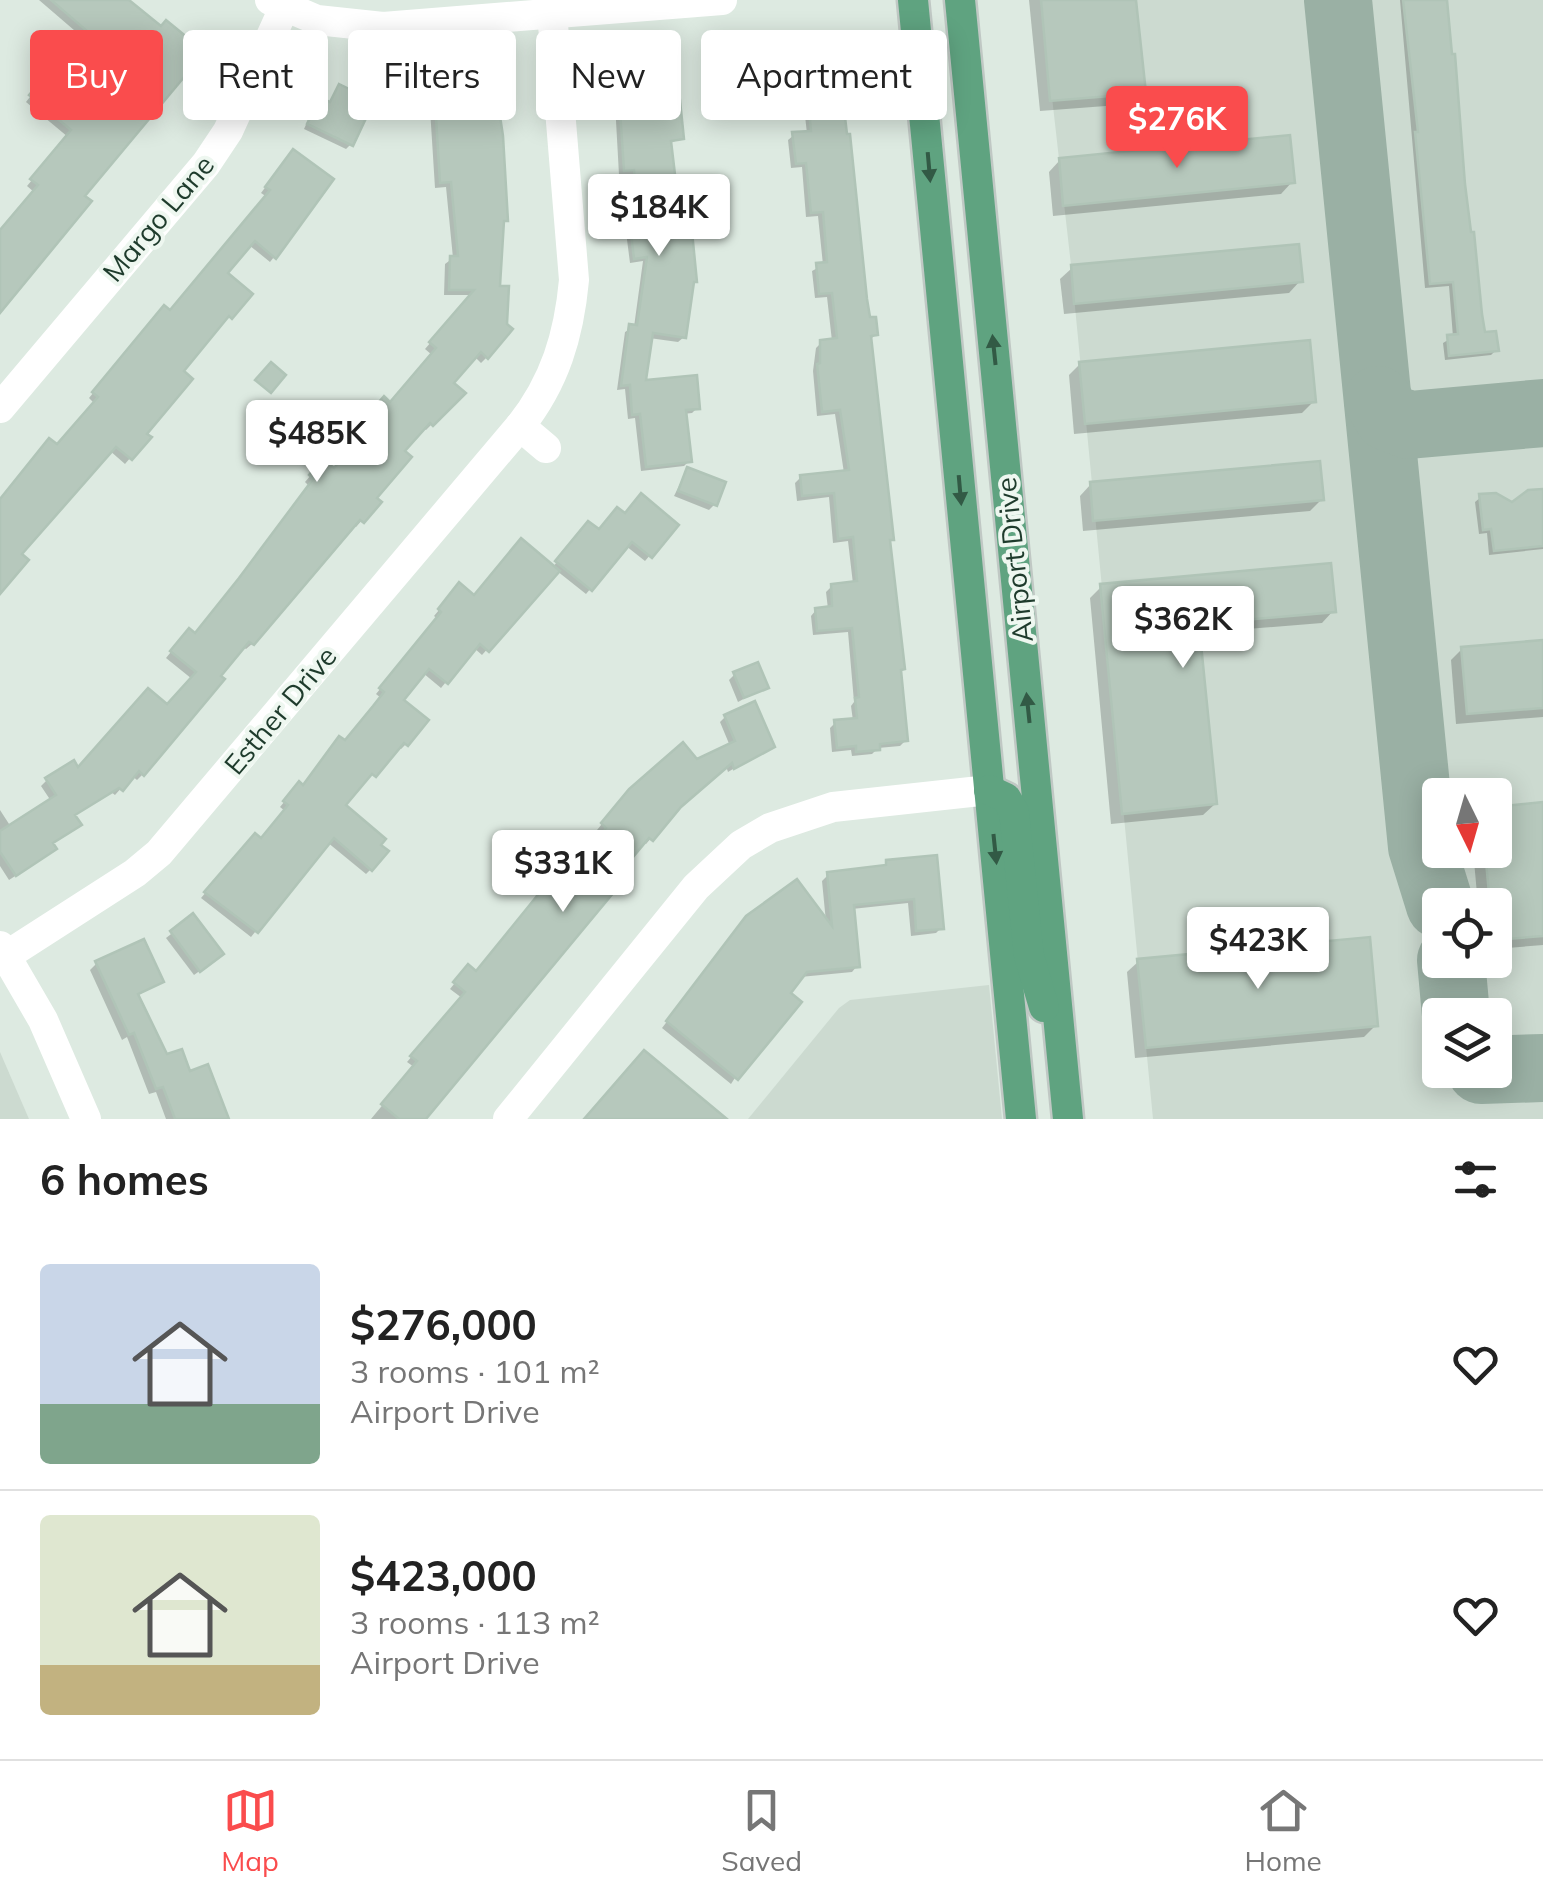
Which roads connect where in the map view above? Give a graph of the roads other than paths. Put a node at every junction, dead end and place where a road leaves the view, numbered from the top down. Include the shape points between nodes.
1 (722, 0) edge
2 (913, 0) edge
3 (960, 0) edge
4 (277, 4) edge
5 (552, 7) edge
6 (0, 408) edge
7 (520, 426) junction
8 (546, 448) dead end
9 (989, 790) junction
10 (3, 951) edge
11 (1063, 1067) junction
12 (86, 1119) edge
13 (508, 1119) edge
14 (1021, 1119) edge
15 (1068, 1119) edge

1 - 5 street
2 -> 9 main road, Airport Drive
11 -> 3 main road, Airport Drive
4 - 5 street via 317,20 383,28
4 - 6 street, Margo Lane via 228,131 206,164
5 - 7 street, Esther Drive via 574,280 562,352
7 - 8 street
7 - 10 street, Esther Drive via 159,853
9 - 11 main road via 1006,798 1014,812 1029,956
9 - 13 street via 834,807 784,822 741,845 696,887
9 -> 14 main road, Airport Drive
10 - 12 street via 44,1020
11 - 15 main road, Airport Drive

